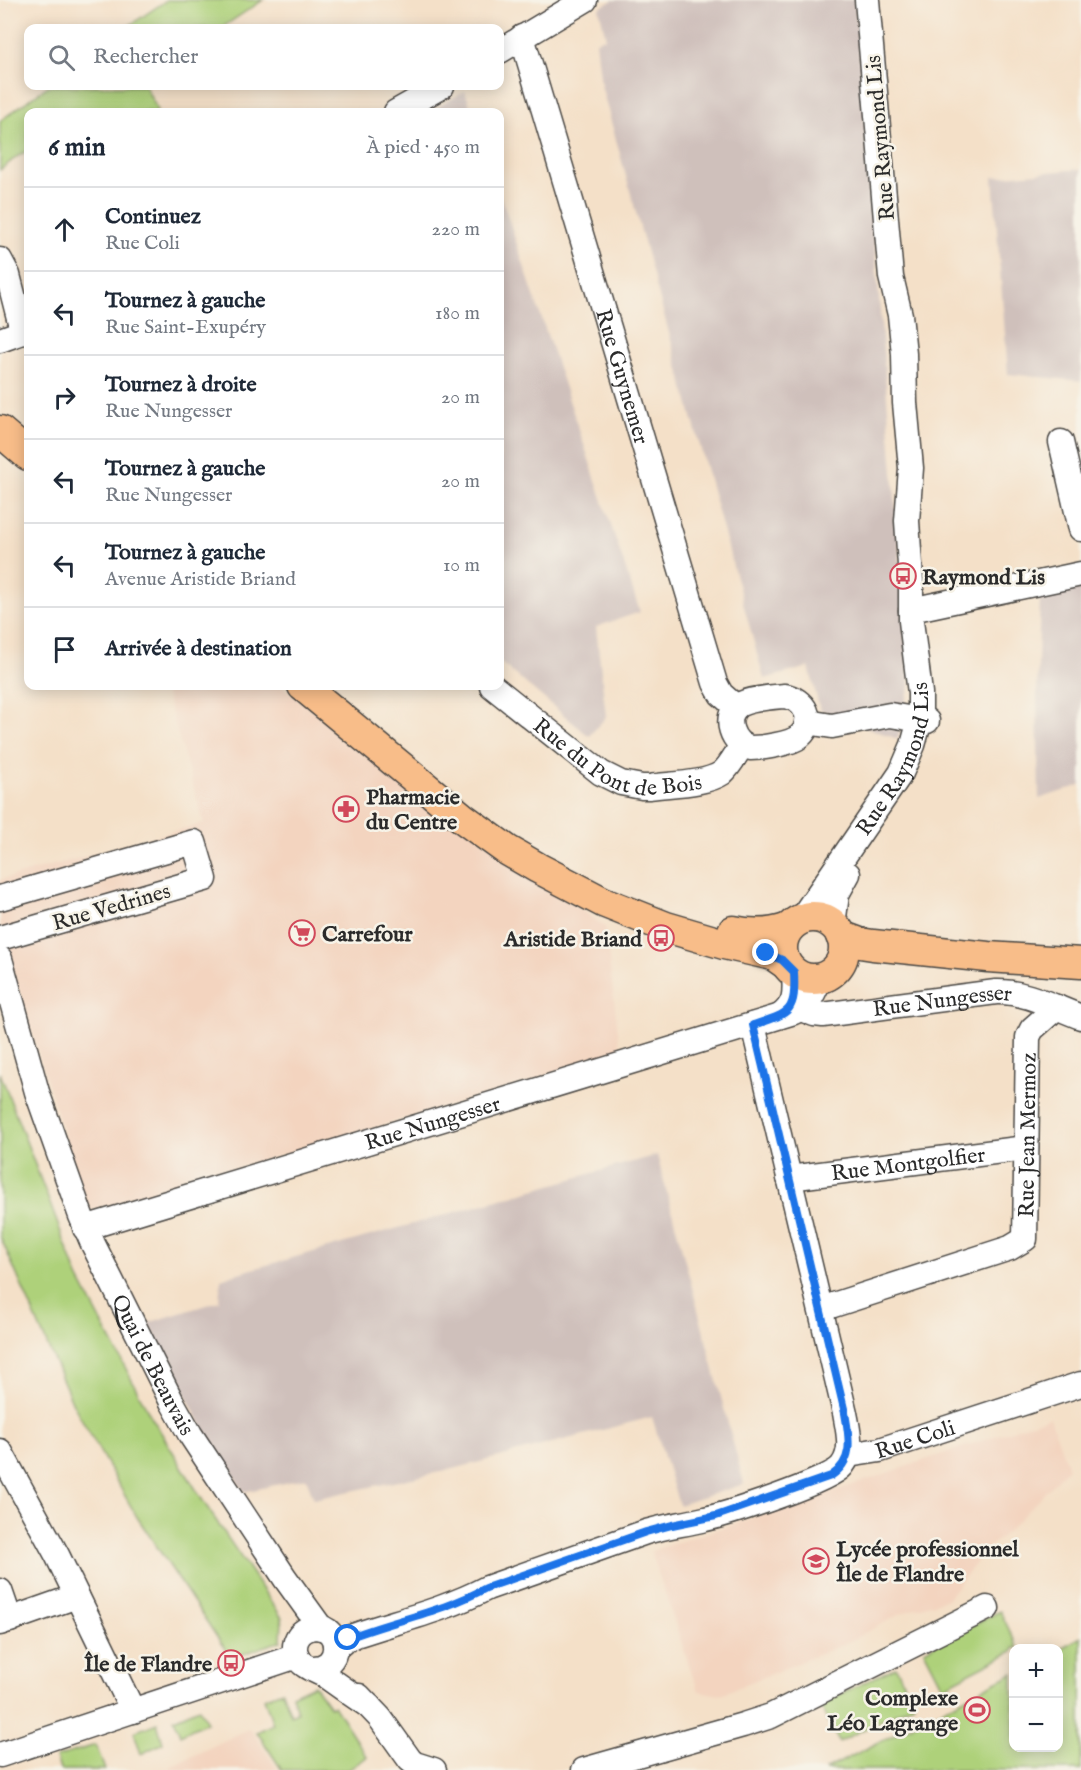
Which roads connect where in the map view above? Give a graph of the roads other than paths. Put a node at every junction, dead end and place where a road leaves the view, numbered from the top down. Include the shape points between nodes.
1 (585, 0) edge
2 (867, 0) edge
3 (522, 38) junction
4 (504, 49) edge
5 (435, 90) edge
6 (403, 108) edge
7 (1, 262) edge
8 (20, 326) edge
9 (0, 340) edge
10 (0, 431) edge
11 (1061, 442) dead end
12 (24, 451) edge
13 (1081, 529) edge
14 (1081, 574) edge
15 (915, 609) junction
16 (308, 690) edge
17 (326, 690) edge
18 (497, 690) edge
19 (736, 707) junction
20 (923, 721) junction
21 (807, 722) junction
22 (742, 745) junction
23 (0, 898) edge
24 (795, 924) junction
25 (0, 938) edge
26 (819, 956) junction
27 (0, 959) edge
28 (1081, 963) edge
29 (1057, 1007) junction
30 (791, 1010) junction
31 (0, 1014) edge
32 (1081, 1017) edge
33 (753, 1025) junction
34 (52, 1137) junction
35 (1026, 1148) junction
36 (789, 1178) junction
37 (85, 1228) junction
38 (821, 1309) junction
39 (1081, 1384) edge
40 (0, 1451) edge
41 (848, 1455) junction
42 (285, 1578) junction
43 (0, 1591) edge
44 (77, 1596) junction
45 (987, 1608) dead end
46 (5, 1621) edge
47 (330, 1641) junction
48 (302, 1653) junction
49 (369, 1706) junction
50 (133, 1711) junction
51 (0, 1755) edge
52 (434, 1770) edge
53 (584, 1770) edge

1 - 3 street
2 - 15 street, Rue Raymond Lis via 891,277 904,354 910,468 907,521
3 - 4 street
3 - 19 street, Rue Guynemer via 715,683
5 - 6 street
7 - 8 street via 8,275
8 - 9 street
10 - 12 main road
11 - 13 street
14 - 15 street
15 - 20 street, Rue Raymond Lis
16 - 26 main road via 507,850 603,902 666,927 778,958
17 - 24 main road via 483,816 579,875 648,906 738,932 772,933
18 - 22 street, Rue du Pont de Bois via 592,767 621,783 642,787 709,778 727,768
19 - 21 street via 788,696 803,705
19 - 22 street via 731,725 735,740
20 - 21 street via 890,715 832,726
20 - 24 street, Rue Raymond Lis via 901,773
20 - 26 street, Rue Raymond Lis via 919,760 912,776 838,890
21 - 22 street via 803,733 792,741 759,747
23 - 25 street, Rue Vedrines via 194,842 205,879
24 - 26 main road via 808,917 820,918
24 - 26 main road via 784,935 782,953
26 - 28 main road via 988,957
26 - 30 street via 808,1003
27 - 34 street, Quai de Beauvais
29 - 30 street, Rue Nungesser via 1002,992 829,1015
29 - 32 street, Rue Nungesser
29 - 35 street, Rue Jean Mermoz via 1028,1037
30 - 33 street, Rue Nungesser
31 - 34 street, Quai de Beauvais via 14,1060
33 - 36 street
33 - 37 street, Rue Nungesser
34 - 37 street, Quai de Beauvais
35 - 36 street, Rue Montgolfier
35 - 38 street, Rue Jean Mermoz via 1024,1239 1010,1248
36 - 38 street
37 - 42 street, Quai de Beauvais via 190,1434
38 - 41 street via 845,1413
39 - 41 street, Rue Coli via 880,1450
40 - 44 street
41 - 47 street, Rue Coli via 837,1471 822,1480 705,1519 646,1532 486,1588 441,1608
42 - 47 street, Quai de Beauvais
42 - 48 street, Quai de Beauvais via 301,1618
43 - 46 street
44 - 46 street
44 - 50 street
45 - 53 street via 771,1716
47 - 48 street via 308,1628
47 - 48 street via 327,1665 317,1668
47 - 49 street, Quai de Beauvais via 341,1675
48 - 49 street via 327,1677
48 - 50 street
49 - 52 street via 410,1760
50 - 51 street

